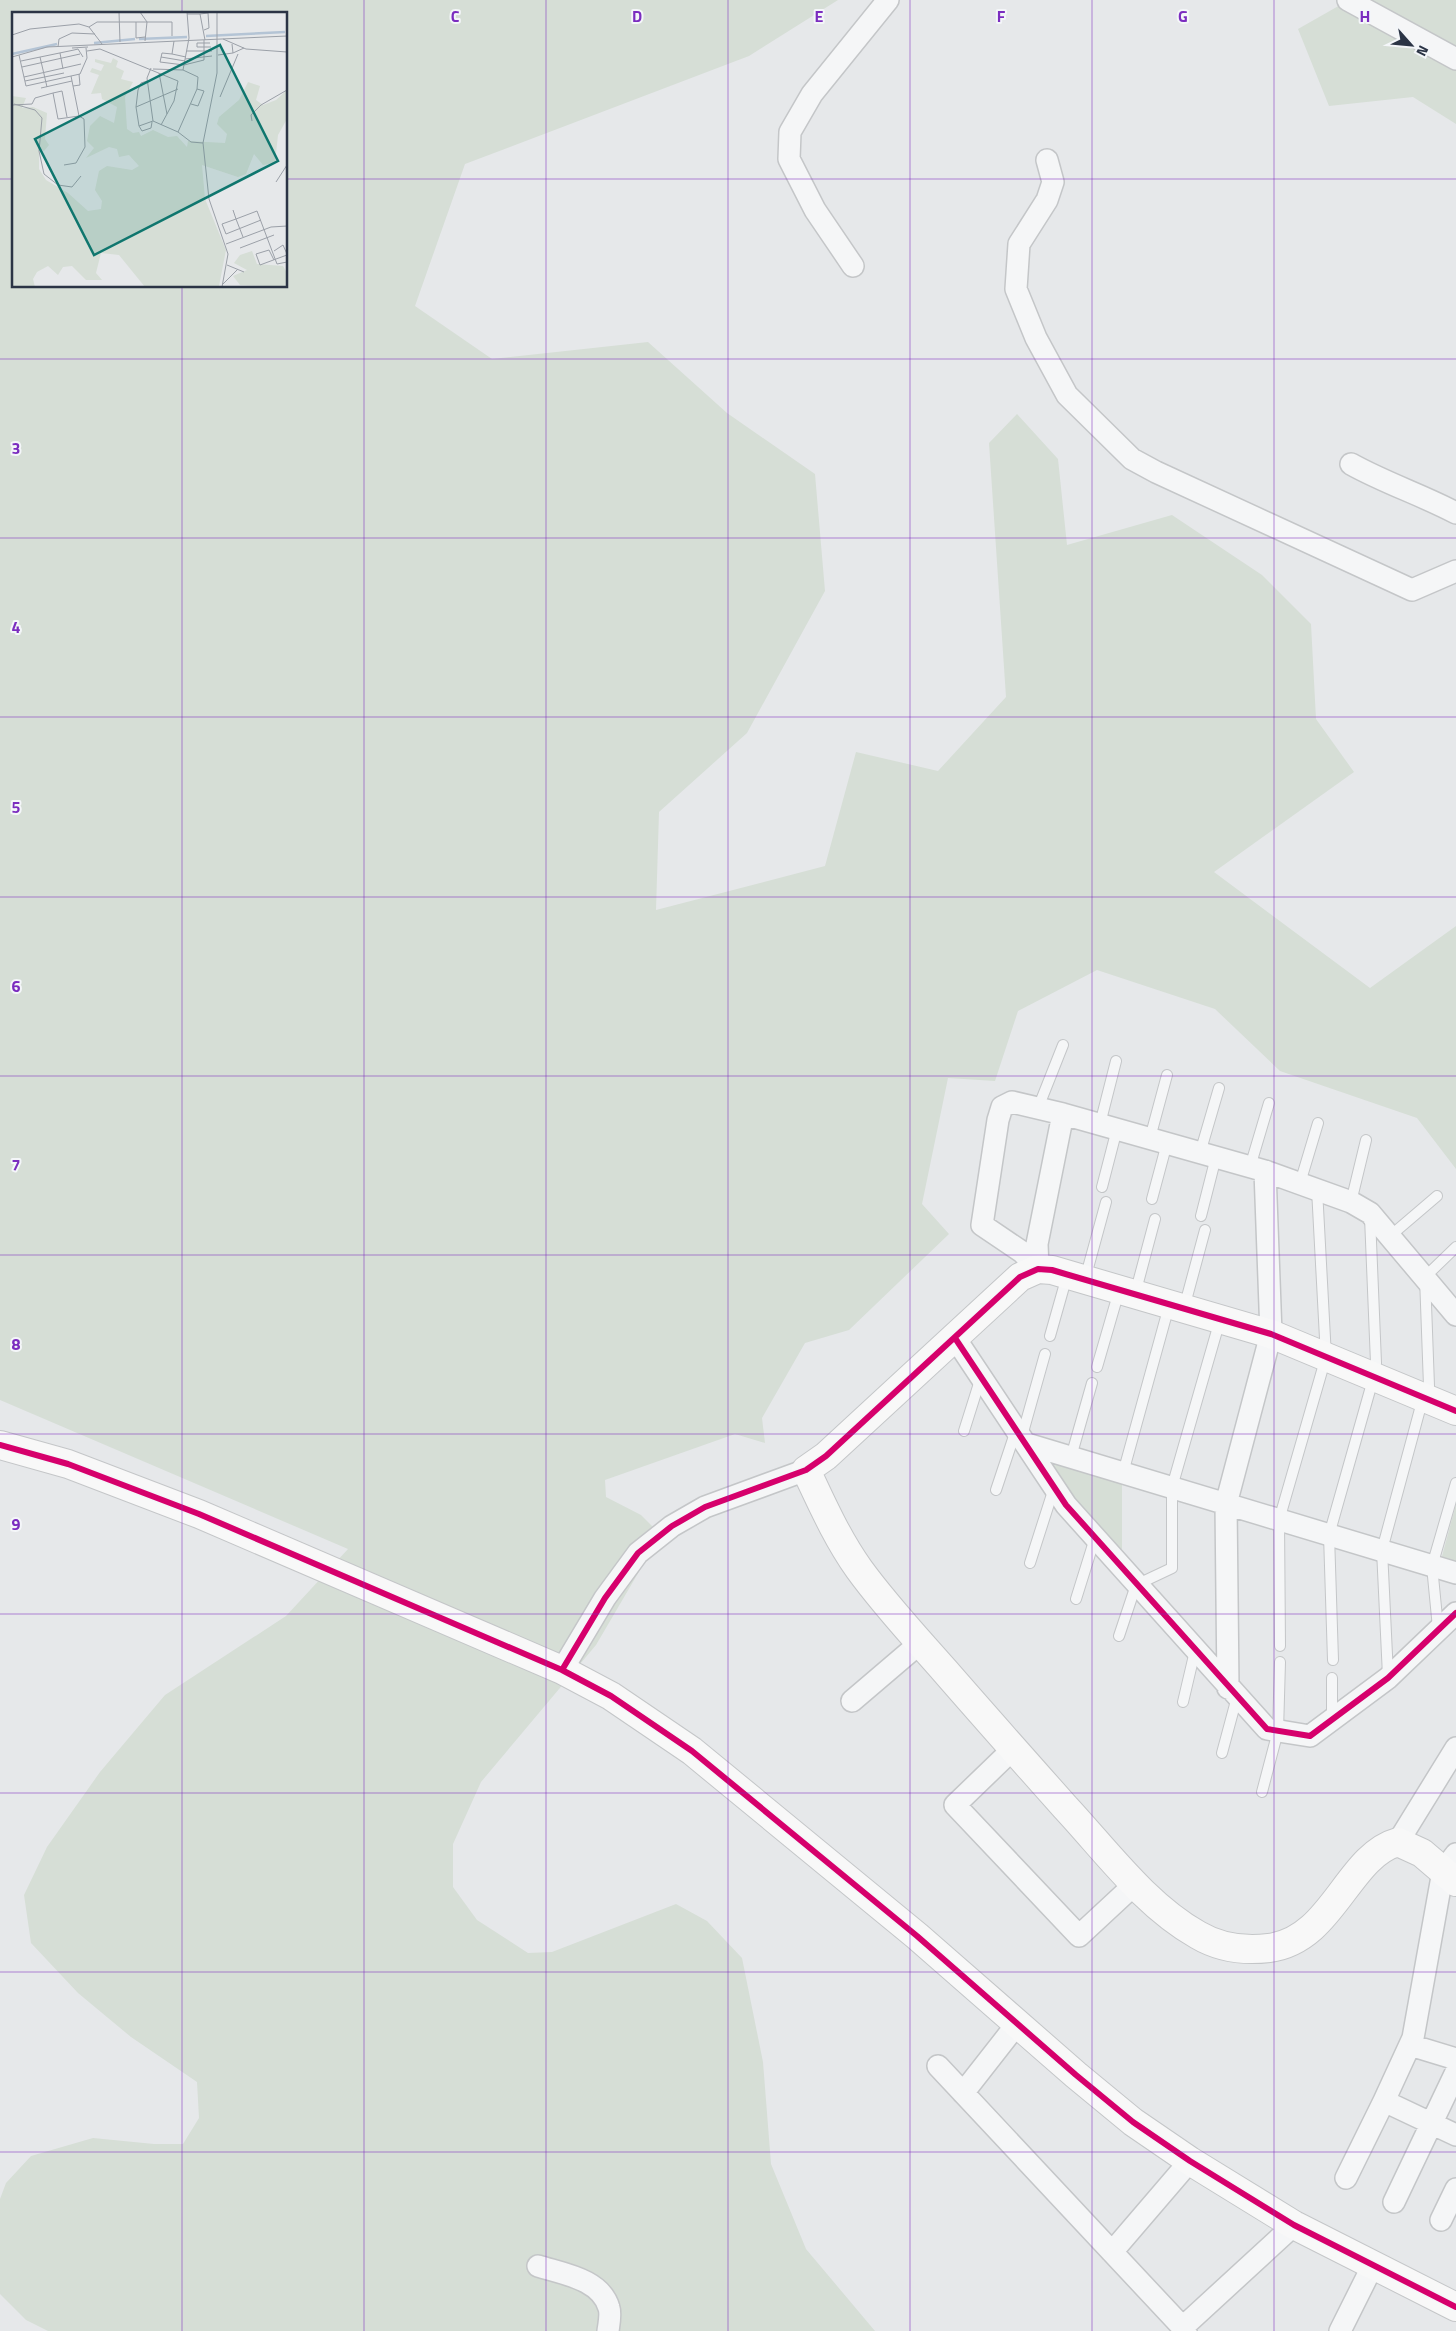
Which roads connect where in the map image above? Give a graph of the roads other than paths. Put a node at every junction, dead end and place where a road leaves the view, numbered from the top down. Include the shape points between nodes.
1 (888, 0) edge
2 (1348, 0) edge
3 (1456, 59) edge
4 (1047, 160) dead end
5 (853, 266) dead end
6 (1352, 464) dead end
7 (1456, 513) edge
8 (1456, 571) edge
9 (1063, 1046) dead end
10 (1116, 1061) dead end
11 (1167, 1075) dead end
12 (1219, 1088) dead end
13 (1269, 1103) dead end
14 (1038, 1108) junction
15 (1063, 1114) junction
16 (1318, 1123) dead end
17 (1109, 1126) junction
18 (1158, 1140) junction
19 (1366, 1140) dead end
20 (1208, 1155) junction
21 (1257, 1169) junction
22 (1309, 1186) junction
23 (1102, 1187) dead end
24 (1437, 1196) dead end
25 (1152, 1199) dead end
26 (1106, 1202) dead end
27 (1351, 1202) junction
28 (1370, 1213) junction
29 (1201, 1216) dead end
30 (1155, 1219) dead end
31 (1205, 1230) dead end
32 (1390, 1237) junction
33 (1456, 1247) edge
34 (1038, 1269) junction
35 (1076, 1277) junction
36 (1425, 1277) junction
37 (1127, 1292) junction
38 (1176, 1307) junction
39 (1456, 1315) edge
40 (1220, 1319) junction
41 (1271, 1334) junction
42 (1050, 1336) dead end
43 (955, 1338) junction
44 (1045, 1354) dead end
45 (1326, 1357) junction
46 (1097, 1367) dead end
47 (982, 1376) junction
48 (1374, 1376) junction
49 (1092, 1383) dead end
50 (1423, 1398) junction
51 (1456, 1411) edge
52 (964, 1431) dead end
53 (1022, 1436) junction
54 (0, 1445) edge
55 (1071, 1457) junction
56 (806, 1470) junction
57 (1123, 1473) junction
58 (1456, 1483) edge
59 (1054, 1487) junction
60 (1172, 1487) junction
61 (996, 1490) dead end
62 (1226, 1504) junction
63 (1279, 1520) junction
64 (1329, 1535) junction
65 (1095, 1538) junction
66 (1382, 1550) junction
67 (1030, 1563) dead end
68 (1432, 1566) junction
69 (1456, 1573) edge
70 (1136, 1585) junction
71 (1076, 1599) dead end
72 (1456, 1613) edge
73 (1438, 1628) junction
74 (1119, 1636) dead end
75 (920, 1643) junction
76 (1280, 1646) dead end
77 (1195, 1651) junction
78 (1333, 1660) dead end
79 (1280, 1662) dead end
80 (562, 1670) junction
81 (1332, 1678) dead end
82 (1388, 1678) junction
83 (1233, 1693) junction
84 (852, 1701) dead end
85 (1183, 1702) dead end
86 (1332, 1717) junction
87 (1278, 1731) junction
88 (1456, 1748) edge
89 (1013, 1749) junction
90 (1222, 1753) dead end
91 (1262, 1792) dead end
92 (1398, 1842) junction
93 (1452, 1869) edge
94 (1135, 1884) junction
95 (1017, 2024) junction
96 (1410, 2045) junction
97 (1456, 2059) edge
98 (938, 2066) dead end
99 (1456, 2072) edge
100 (963, 2093) junction
101 (1384, 2101) junction
102 (1432, 2124) junction
103 (1456, 2135) edge
104 (1190, 2161) junction
105 (1346, 2178) dead end
106 (1456, 2189) edge
107 (1394, 2202) dead end
108 (1441, 2220) dead end
109 (1294, 2225) junction
110 (1112, 2252) junction
111 (1373, 2265) junction
112 (538, 2266) dead end
113 (1456, 2307) edge
114 (1185, 2329) edge
115 (608, 2331) edge
116 (1340, 2331) edge

1 - 5 street via 812,94 790,132 790,159 815,210
2 - 3 street
4 - 8 street via 1053,182 1047,200 1019,244 1016,289 1036,338 1067,395 1132,458 1148,468 1412,590
6 - 7 street
9 - 14 lane
10 - 17 lane
11 - 18 lane
12 - 20 lane
13 - 21 lane
14 - 15 street
14 - 34 street via 1012,1102 1002,1107 982,1225 1022,1252
15 - 17 street
15 - 34 street via 1037,1244
16 - 22 lane
17 - 18 street
17 - 23 lane
18 - 20 street
18 - 25 lane
19 - 27 lane
20 - 21 street
20 - 29 lane
21 - 22 street
21 - 41 street
22 - 27 street
22 - 45 lane
24 - 32 lane
26 - 35 lane
27 - 28 street
28 - 32 street
28 - 48 lane
30 - 37 lane
31 - 38 lane
32 - 36 street
33 - 36 lane
34 - 35 street
34 - 43 street via 1020,1277
35 - 37 street
35 - 42 lane
36 - 39 street
36 - 50 lane via 1429,1386
37 - 38 street
37 - 46 lane
38 - 40 street
38 - 57 lane
40 - 41 street
40 - 60 lane
41 - 45 street
41 - 62 street
43 - 47 street
43 - 56 street via 826,1456
44 - 53 lane
45 - 48 street
45 - 63 lane
47 - 52 lane
47 - 53 street
48 - 50 street
48 - 64 lane
49 - 55 lane
50 - 51 street
50 - 66 lane
53 - 55 street
53 - 59 street
53 - 61 lane
54 - 80 street via 68,1464 199,1514
55 - 57 street
56 - 75 street via 833,1526 859,1568
56 - 80 street via 704,1507 672,1526 638,1553
57 - 60 street
58 - 68 lane
59 - 65 street
59 - 67 lane
60 - 62 street
60 - 70 lane via 1172,1568
62 - 63 street
62 - 83 street
63 - 64 street
63 - 76 lane
64 - 66 street
64 - 78 lane
65 - 70 street
65 - 71 lane
66 - 68 street
66 - 82 lane
68 - 69 street
68 - 73 lane
70 - 74 lane
70 - 77 street
72 - 73 street
73 - 82 street
75 - 84 street
75 - 89 street
77 - 83 street
77 - 85 lane
79 - 87 lane
80 - 95 street via 611,1696 692,1751 917,1936
81 - 86 lane
82 - 86 street
83 - 87 street via 1267,1729
83 - 90 lane
86 - 87 street via 1310,1736
87 - 91 lane
88 - 92 street
89 - 94 street
89 - 94 street via 954,1805 1079,1936
92 - 93 street
92 - 94 street via 1388,1844 1373,1855 1312,1928 1291,1943 1270,1948 1247,1950 1224,1946 1199,1936 1177,1922
93 - 96 street
95 - 100 street
95 - 104 street via 1133,2122
96 - 97 street
96 - 101 street
98 - 100 street
99 - 102 street
100 - 110 street
101 - 102 street
101 - 105 street
102 - 103 street
102 - 107 street
104 - 109 street
104 - 110 street
106 - 108 street
109 - 111 street
109 - 114 street
110 - 114 street
111 - 113 street
111 - 116 street
112 - 115 street via 580,2279 599,2289 610,2308

